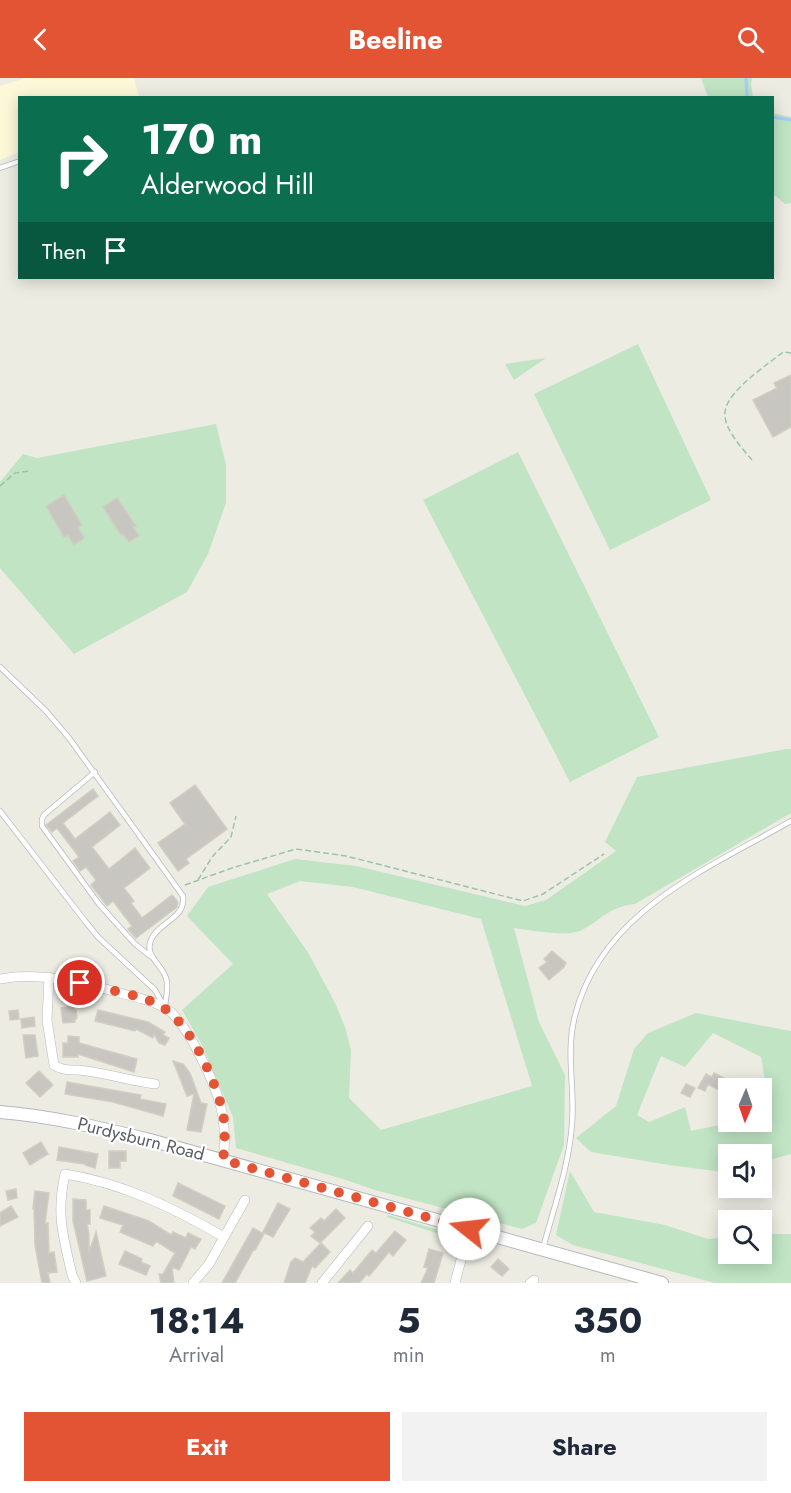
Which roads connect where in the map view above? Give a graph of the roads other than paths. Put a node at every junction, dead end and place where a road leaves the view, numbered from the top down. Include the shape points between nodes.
1 (18, 161) edge
2 (0, 168) edge
3 (0, 667) edge
4 (95, 772) junction
5 (0, 811) edge
6 (791, 821) edge
7 (154, 960) junction
8 (49, 976) junction
9 (0, 979) edge
10 (165, 1008) junction
11 (155, 1084) dead end
12 (0, 1112) edge
13 (223, 1160) junction
14 (245, 1200) dead end
15 (368, 1226) dead end
16 (469, 1229) junction
17 (224, 1237) junction
18 (543, 1250) junction
19 (76, 1283) edge
20 (193, 1283) edge
21 (322, 1283) edge
22 (455, 1283) edge
23 (662, 1283) edge

1 - 2 lane
3 - 4 lane via 58,724
4 - 7 lane via 183,896 177,915 151,939 149,947
4 - 7 lane via 44,815 42,826 99,904
5 - 10 lane via 85,921 154,990
6 - 18 lane via 649,905 624,927 596,963 574,1020 571,1136
7 - 10 lane via 167,981
8 - 9 street
8 - 10 street
8 - 11 street via 48,1020 54,1065
10 - 13 street via 195,1046 221,1105
12 - 13 street, Purdysburn Road via 102,1128
13 - 16 street, Purdysburn Road
14 - 17 street
15 - 21 street
16 - 18 street, Purdysburn Road
16 - 22 street
17 - 19 street via 179,1211 127,1190 65,1174 60,1220
17 - 20 street
18 - 23 street, Purdysburn Road

